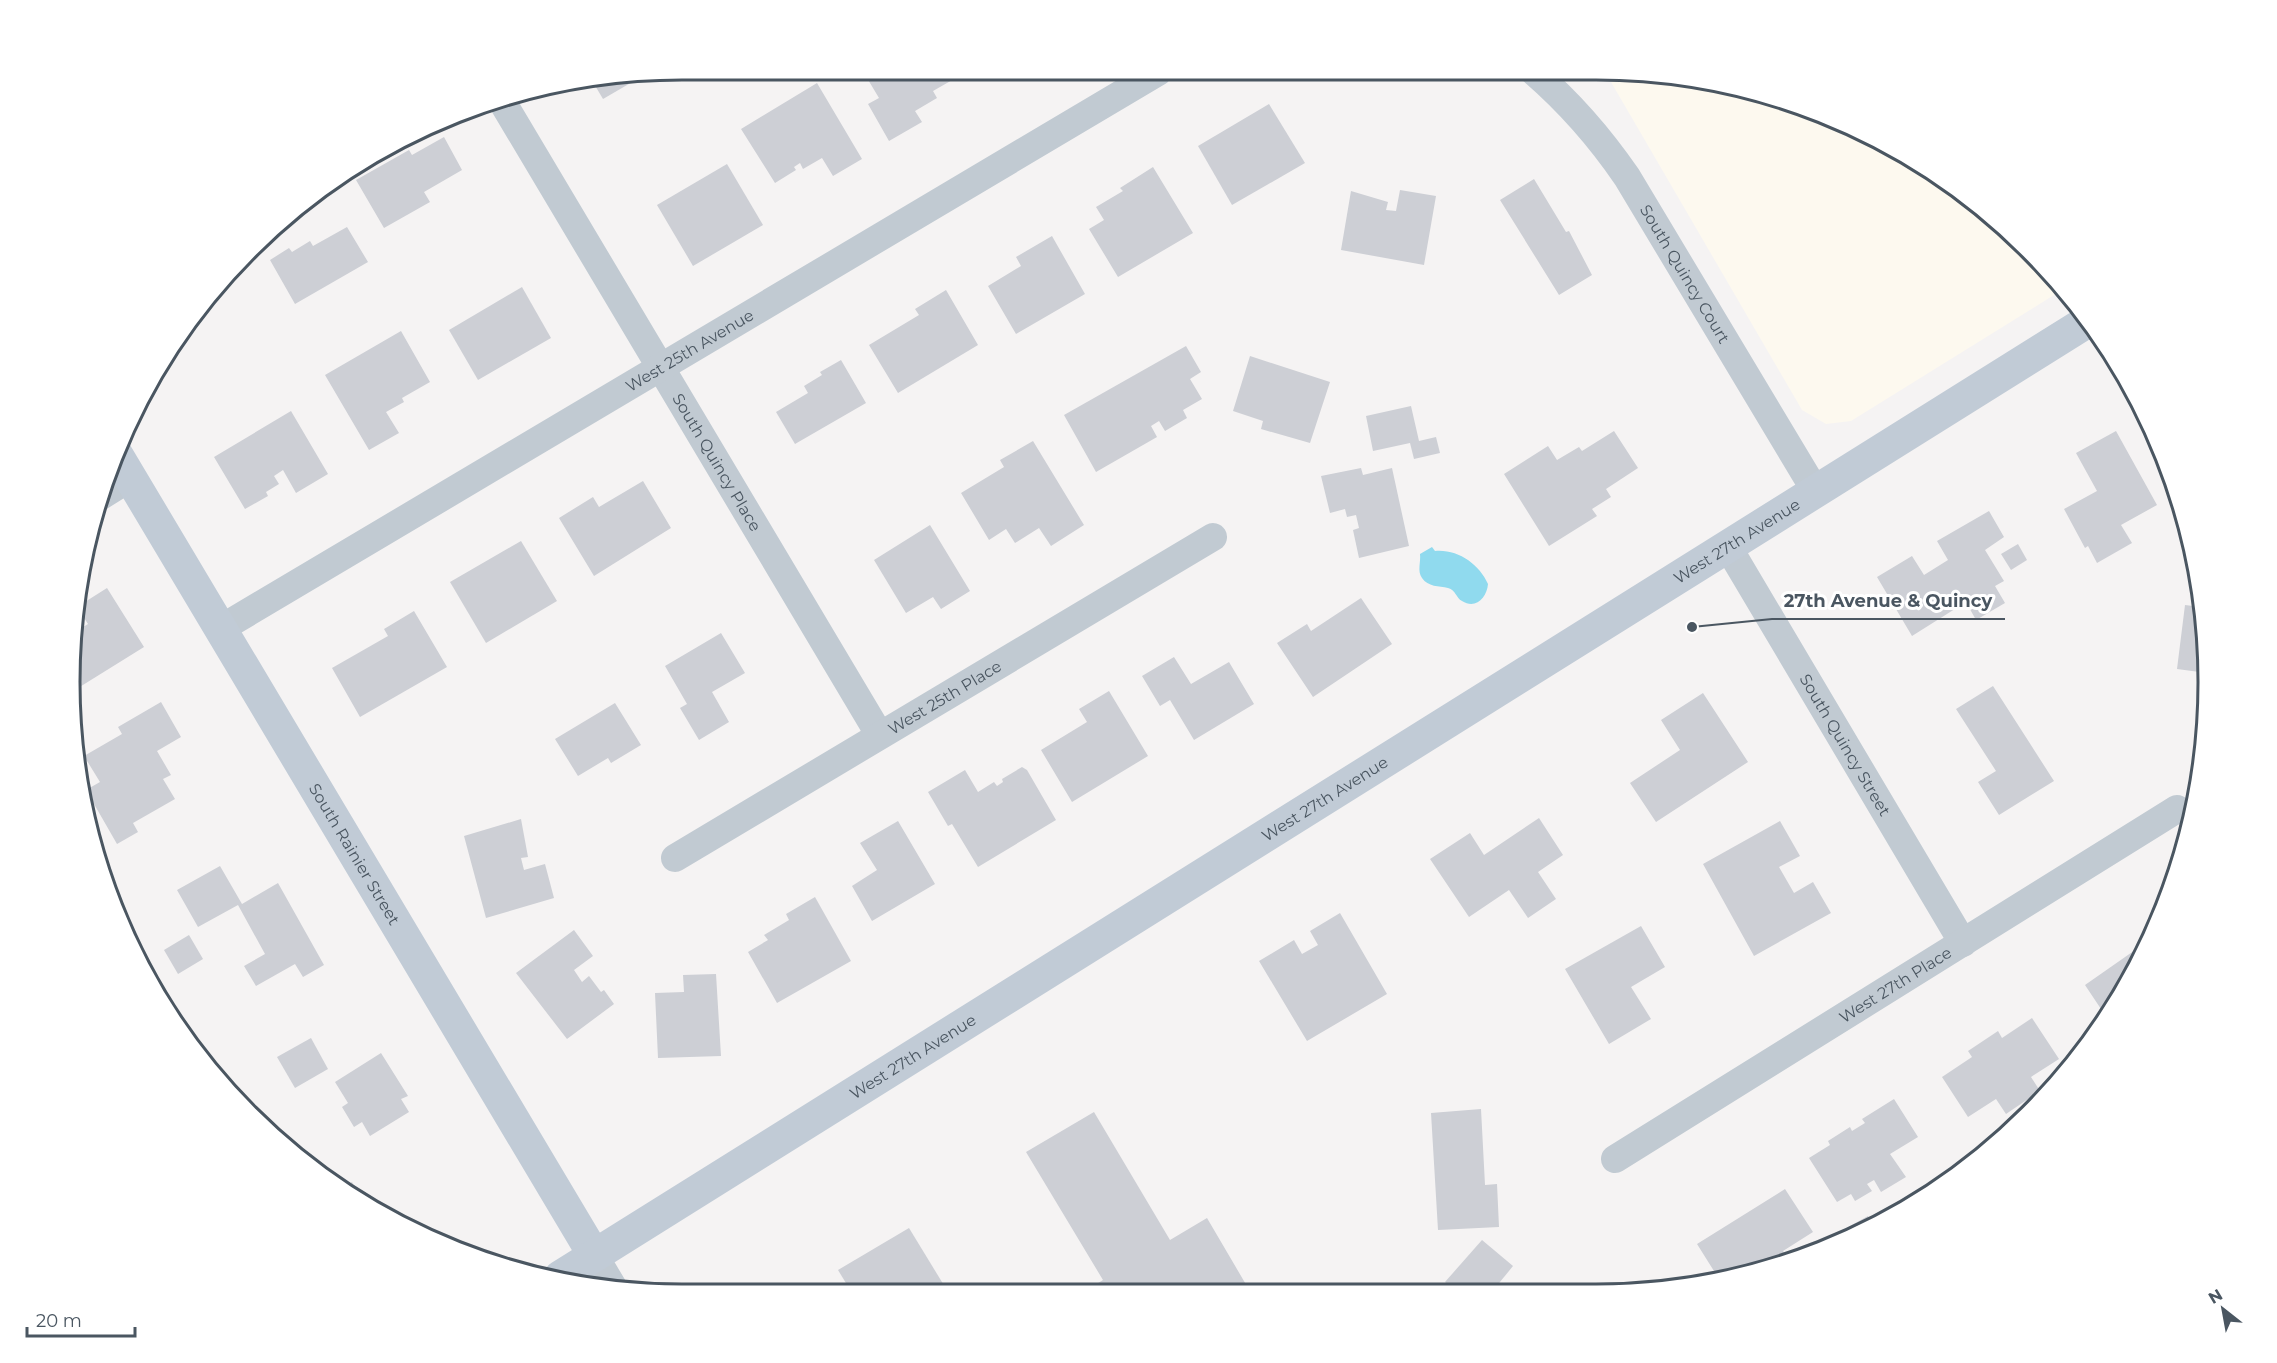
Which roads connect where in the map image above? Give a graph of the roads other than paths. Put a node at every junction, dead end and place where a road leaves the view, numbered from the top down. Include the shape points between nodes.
1 (1145, 80) edge
2 (1543, 80) edge
3 (505, 106) edge
4 (2081, 326) edge
5 (661, 368) junction
6 (123, 465) edge
7 (1816, 492) junction
8 (1213, 537) dead end
9 (1728, 547) junction
10 (220, 629) junction
11 (879, 734) junction
12 (2177, 809) dead end
13 (675, 858) dead end
14 (1963, 943) junction
15 (1615, 1159) dead end
16 (594, 1256) junction
17 (566, 1272) edge
18 (608, 1278) edge

1 - 5 street, West 25th Avenue
2 - 7 street, South Quincy Court via 1569,102 1627,177
3 - 5 street, South Quincy Place
4 - 7 main road, West 27th Avenue
5 - 10 street, West 25th Avenue
5 - 11 street, South Quincy Place
6 - 10 main road, South Rainier Street
7 - 9 main road, West 27th Avenue
8 - 11 street, West 25th Place
9 - 14 street, South Quincy Street
9 - 16 main road, West 27th Avenue
10 - 16 main road, South Rainier Street
11 - 13 street, West 25th Place
12 - 14 street, West 27th Place
14 - 15 street, West 27th Place
16 - 17 main road, West 27th Avenue
16 - 18 street

